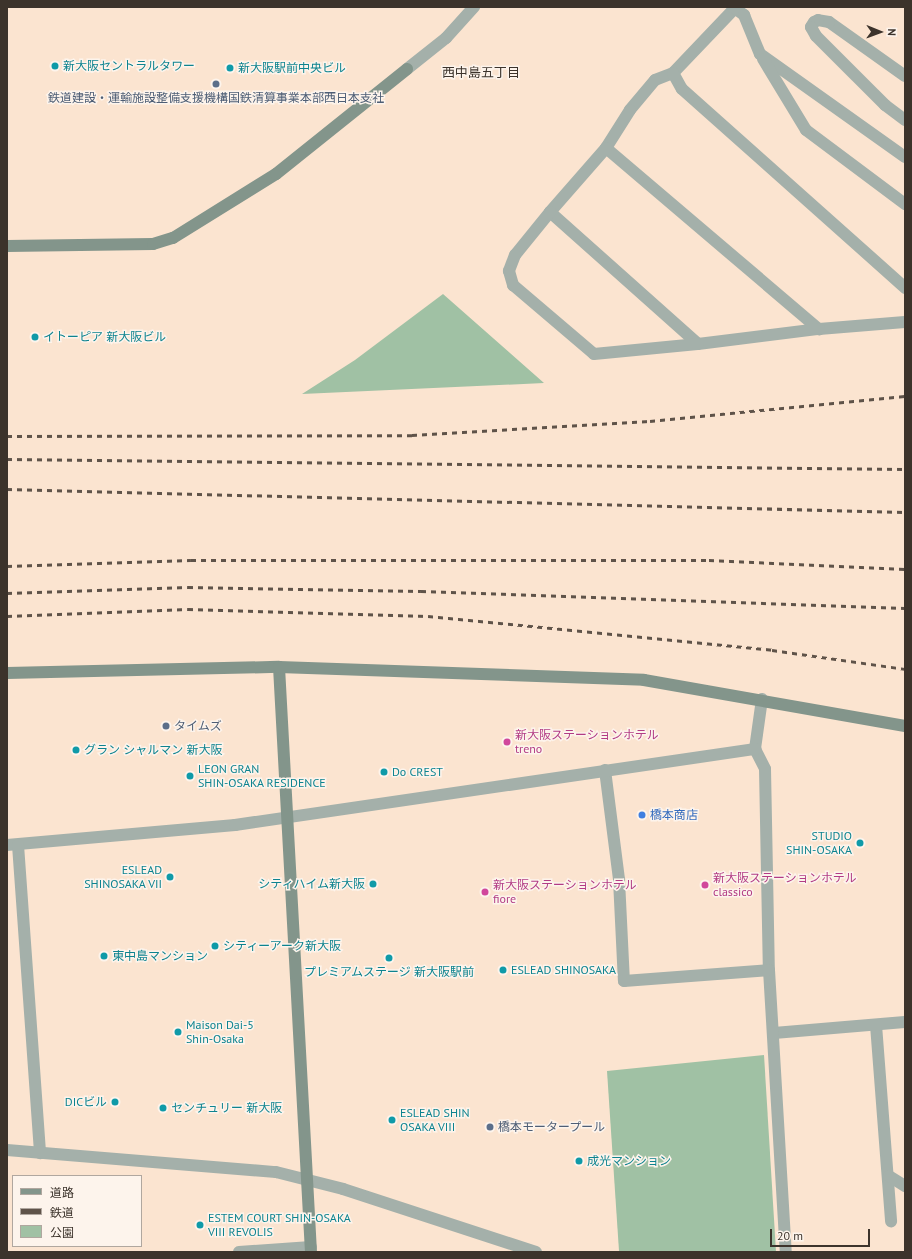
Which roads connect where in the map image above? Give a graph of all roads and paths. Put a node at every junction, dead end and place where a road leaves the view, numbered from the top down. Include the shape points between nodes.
1 (474, 7) edge
2 (741, 9) edge
3 (760, 54) junction
4 (673, 73) junction
5 (905, 76) edge
6 (905, 120) edge
7 (606, 148) junction
8 (905, 157) edge
9 (905, 204) edge
10 (550, 212) junction
11 (7, 246) edge
12 (905, 288) edge
13 (905, 322) edge
14 (819, 329) junction
15 (698, 344) junction
16 (279, 667) junction
17 (7, 673) edge
18 (762, 699) junction
19 (905, 726) edge
20 (755, 749) junction
21 (605, 770) junction
22 (288, 818) junction
23 (13, 845) edge
24 (769, 970) junction
25 (905, 1022) edge
26 (876, 1025) junction
27 (774, 1033) junction
28 (7, 1150) edge
29 (40, 1153) junction
30 (889, 1176) junction
31 (307, 1180) junction
32 (905, 1186) edge
33 (891, 1221) dead end
34 (311, 1250) edge
35 (239, 1252) edge
36 (536, 1252) edge
37 (786, 1252) edge

1 - 11 street via 446,38 276,174 173,238 152,244
2 - 3 street
2 - 4 street
3 - 8 street
3 - 9 street via 806,130
4 - 7 street via 655,80 630,110
4 - 12 street via 682,88
5 - 6 street via 829,22 818,20 811,27 816,36 885,105
7 - 10 street
7 - 14 street
10 - 15 street
10 - 15 street via 515,255 510,271 513,284 594,354
13 - 14 street
14 - 15 street
16 - 17 street
16 - 18 street via 644,680
16 - 22 street
18 - 19 street
18 - 20 street
20 - 21 street
20 - 24 street via 765,769
21 - 22 street
21 - 24 street via 619,880 624,981
22 - 23 street
22 - 31 street
23 - 29 street
24 - 27 street
25 - 26 street
26 - 27 street
26 - 30 street
27 - 37 street
28 - 29 street
29 - 31 street via 276,1172
30 - 32 street
30 - 33 street
31 - 34 street
31 - 36 street via 343,1189
34 - 35 street

